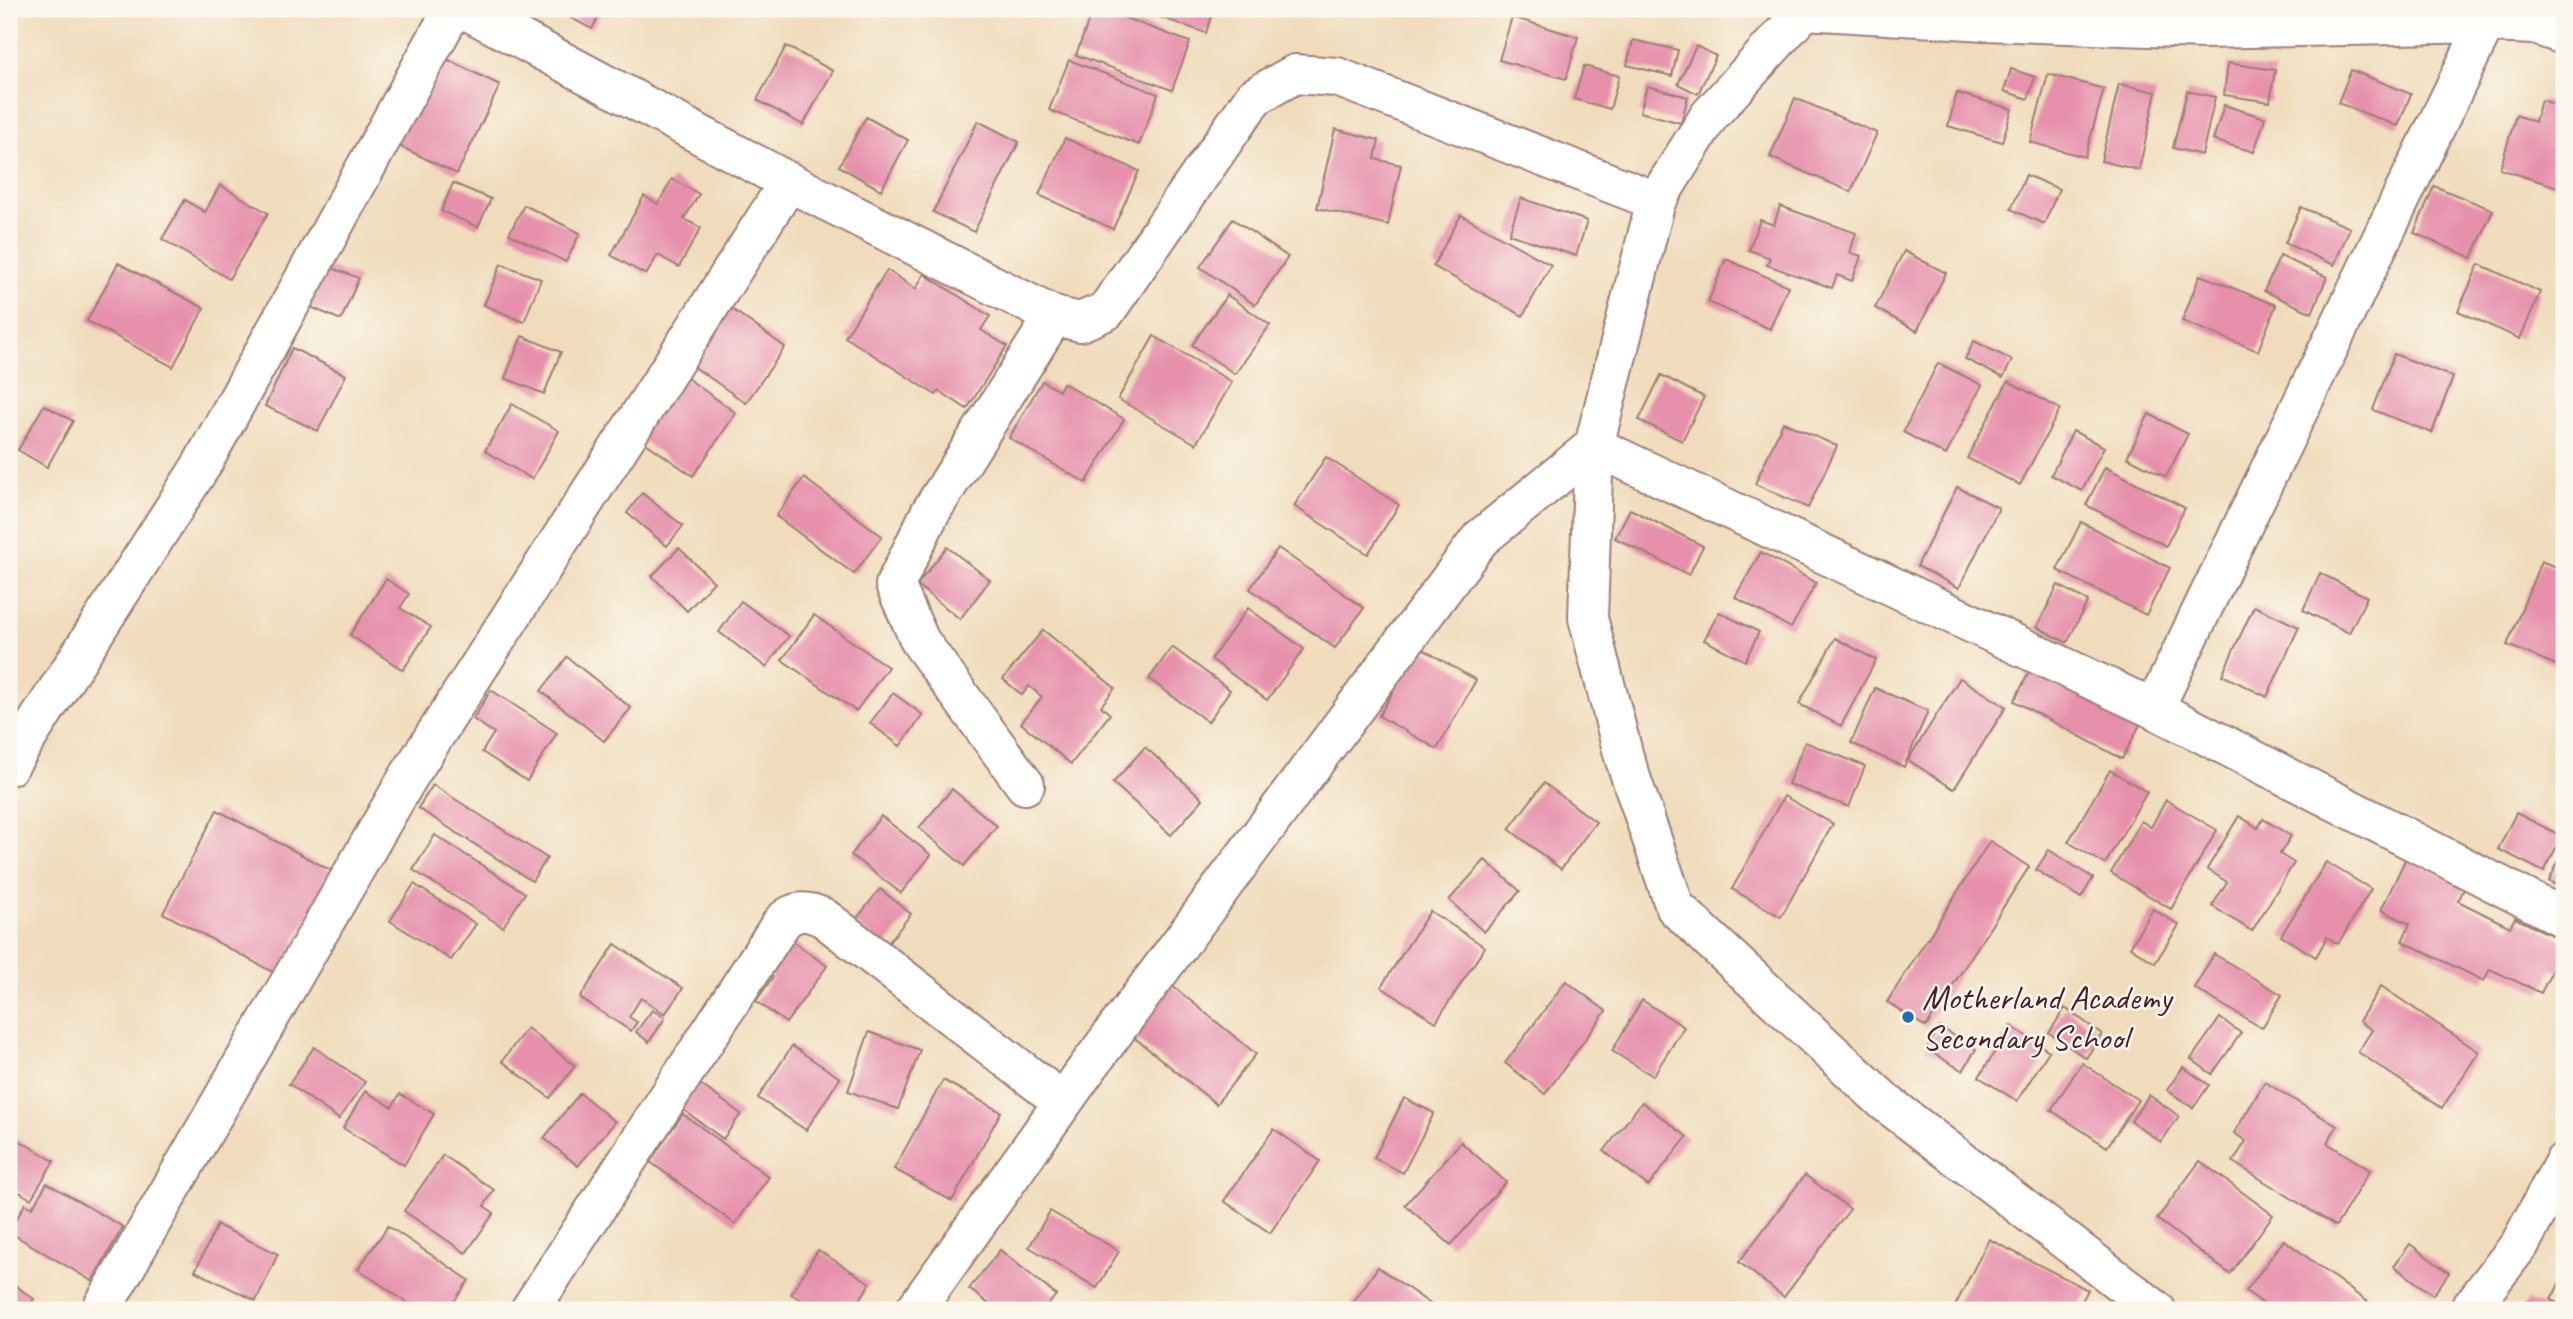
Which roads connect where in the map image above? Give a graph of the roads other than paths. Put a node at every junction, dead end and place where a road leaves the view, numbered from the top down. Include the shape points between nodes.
1 (453, 9) edge
2 (464, 9) edge
3 (1804, 9) edge
4 (2487, 23) junction
5 (2564, 34) edge
6 (789, 183) junction
7 (1656, 201) junction
8 (1054, 316) junction
9 (1594, 446) junction
10 (2154, 709) junction
11 (9, 766) edge
12 (1025, 785) dead end
13 (2564, 918) edge
14 (1063, 1102) junction
15 (2564, 1161) edge
16 (101, 1310) edge
17 (530, 1310) edge
18 (915, 1310) edge
19 (2156, 1310) edge
20 (2469, 1310) edge

1 - 11 street via 201,466
2 - 6 street
3 - 4 street via 2204,29
3 - 7 street via 1709,116
4 - 5 street via 2535,25
4 - 10 street
6 - 8 street
6 - 16 street via 408,779
7 - 8 street via 1337,77 1295,74 1254,97 1106,311 1080,322
7 - 9 street
8 - 12 street via 930,513 895,585 920,641
9 - 10 street
9 - 14 street via 1480,539
9 - 19 street via 1588,618 1624,757 1675,906 1885,1101
10 - 13 street
14 - 17 street via 824,918 805,911 789,915
14 - 18 street
15 - 20 street via 2520,1244

